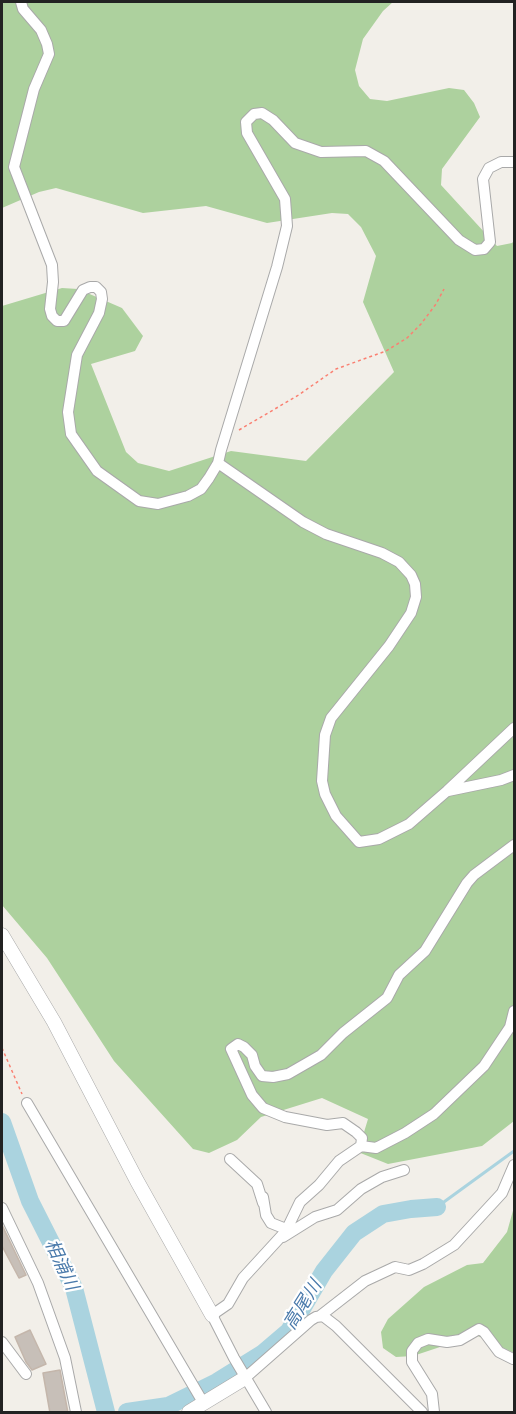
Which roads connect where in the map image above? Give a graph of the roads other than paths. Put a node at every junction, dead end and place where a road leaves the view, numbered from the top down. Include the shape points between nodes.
1 (21, 2) edge
2 (514, 162) edge
3 (218, 463) junction
4 (514, 728) edge
5 (514, 775) edge
6 (447, 791) junction
7 (514, 845) edge
8 (2, 935) edge
9 (514, 1011) edge
10 (27, 1103) dead end
11 (361, 1146) junction
12 (230, 1159) dead end
13 (514, 1165) edge
14 (404, 1170) dead end
15 (262, 1185) dead end
16 (263, 1203) junction
17 (2, 1208) edge
18 (286, 1229) junction
19 (277, 1241) junction
20 (212, 1315) junction
21 (320, 1316) junction
22 (2, 1342) edge
23 (513, 1359) dead end
24 (26, 1374) dead end
25 (243, 1374) junction
26 (202, 1401) junction
27 (76, 1413) edge
28 (189, 1413) edge
29 (266, 1413) edge
30 (422, 1413) edge
31 (434, 1413) edge

1 - 3 street via 41,30 49,54 34,89 14,166 52,266 52,316 64,321 83,290 90,287 96,287 102,299 77,355 68,412 71,434 97,471 139,501 158,504 188,496 201,489
2 - 3 street via 501,162 489,168 483,179 490,242 484,249 475,250 459,240 384,161 366,151 321,152 295,143 262,113 254,114 246,122 247,133 285,199 287,226
3 - 6 street via 303,522 399,562 415,584 411,613 331,718 325,735 322,781 336,816 359,842 366,842 408,824
4 - 6 street
5 - 6 street
7 - 11 street via 467,883 425,951 399,975 387,998 321,1056 288,1074 273,1077 262,1076 244,1047 238,1044 231,1049 252,1095 263,1108 285,1117 327,1125 343,1123 362,1138
8 - 20 street via 54,1022
9 - 11 street via 510,1027 484,1066 434,1114 376,1148
10 - 26 street
11 - 18 street via 339,1161 300,1202
12 - 16 street via 257,1184
13 - 21 street via 502,1193 454,1245 410,1270 395,1267 365,1281
14 - 19 street via 382,1177 337,1210 315,1217
15 - 16 street
16 - 18 street via 271,1223
17 - 27 street via 42,1293 65,1358
18 - 19 street
19 - 20 street via 243,1278 228,1304
20 - 25 street
21 - 25 street
21 - 30 street via 328,1318
22 - 24 street
23 - 31 street via 500,1352 479,1329 460,1340 428,1339 418,1343 412,1351 412,1362 432,1394
25 - 26 street
25 - 29 street
26 - 28 street

